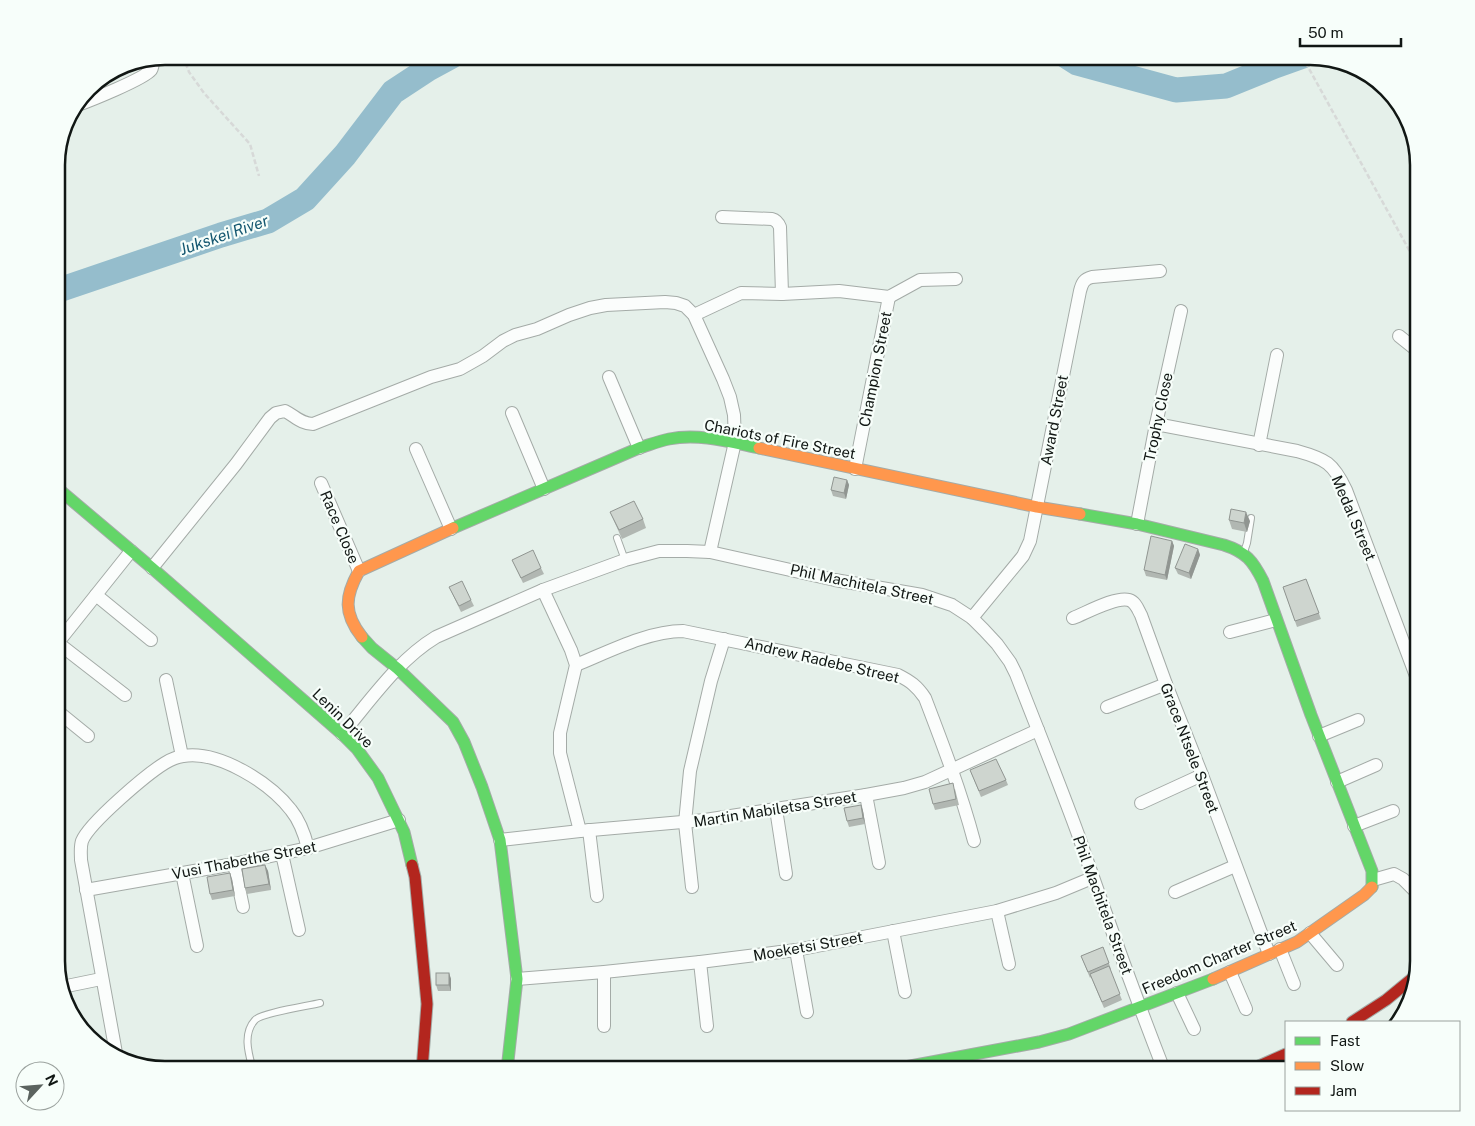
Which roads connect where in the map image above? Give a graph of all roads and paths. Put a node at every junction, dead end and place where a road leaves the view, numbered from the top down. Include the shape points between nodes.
1 (186, 65) edge
2 (1307, 65) edge
3 (152, 66) edge
4 (89, 100) edge
5 (259, 176) dead end
6 (722, 217) dead end
7 (1410, 252) edge
8 (1160, 272) dead end
9 (956, 279) dead end
10 (782, 294) junction
11 (889, 297) junction
12 (1181, 311) dead end
13 (694, 315) junction
14 (1399, 336) dead end
15 (1410, 345) edge
16 (1277, 355) dead end
17 (609, 378) dead end
18 (512, 412) dead end
19 (1156, 424) junction
20 (735, 442) junction
21 (1259, 445) junction
22 (639, 448) junction
23 (416, 449) dead end
24 (855, 469) junction
25 (322, 483) dead end
26 (544, 489) junction
27 (65, 495) edge
28 (1038, 507) junction
29 (1251, 518) dead end
30 (1136, 524) junction
31 (451, 529) junction
32 (617, 538) edge
33 (131, 550) junction
34 (710, 552) junction
35 (1244, 553) junction
36 (625, 560) junction
37 (152, 568) junction
38 (359, 571) junction
39 (543, 590) junction
40 (96, 595) junction
41 (972, 618) junction
42 (1073, 618) dead end
43 (1276, 620) junction
44 (1230, 632) dead end
45 (65, 634) edge
46 (724, 639) junction
47 (151, 640) dead end
48 (65, 650) edge
49 (1410, 660) edge
50 (576, 665) junction
51 (398, 669) junction
52 (166, 680) dead end
53 (1166, 684) junction
54 (125, 695) dead end
55 (1107, 707) dead end
56 (65, 717) edge
57 (1358, 720) dead end
58 (1038, 730) junction
59 (342, 734) junction
60 (88, 736) dead end
61 (1319, 736) junction
62 (182, 756) junction
63 (1376, 765) dead end
64 (953, 770) junction
65 (1202, 775) junction
66 (1337, 782) junction
67 (866, 795) junction
68 (1141, 803) dead end
69 (776, 809) junction
70 (1393, 811) dead end
71 (399, 820) junction
72 (685, 822) junction
73 (1354, 826) junction
74 (584, 831) junction
75 (500, 840) junction
76 (974, 841) dead end
77 (308, 848) junction
78 (282, 854) junction
79 (880, 863) dead end
80 (234, 864) junction
81 (1236, 866) junction
82 (182, 873) junction
83 (786, 874) dead end
84 (1092, 878) junction
85 (1373, 880) junction
86 (1410, 886) edge
87 (692, 887) dead end
88 (86, 890) junction
89 (1175, 892) dead end
90 (597, 896) dead end
91 (242, 907) dead end
92 (997, 911) junction
93 (299, 930) dead end
94 (893, 931) junction
95 (1310, 933) junction
96 (197, 946) dead end
97 (796, 950) junction
98 (1275, 952) junction
99 (700, 962) junction
100 (1009, 964) dead end
101 (1337, 965) dead end
102 (604, 972) junction
103 (1230, 972) junction
104 (517, 979) junction
105 (101, 980) junction
106 (1408, 982) edge
107 (1294, 984) dead end
108 (68, 986) edge
109 (905, 992) dead end
110 (1177, 993) junction
111 (320, 1003) dead end
112 (1139, 1007) junction
113 (1246, 1009) dead end
114 (807, 1012) dead end
115 (1354, 1021) edge
116 (604, 1026) dead end
117 (707, 1026) dead end
118 (1194, 1029) dead end
119 (115, 1048) edge
120 (1285, 1054) edge
121 (251, 1061) edge
122 (423, 1061) edge
123 (508, 1061) edge
124 (936, 1061) edge
125 (1160, 1061) edge
126 (1270, 1061) edge

1 - 5 path via 204,93 250,144
2 - 7 path
3 - 4 street via 148,73 130,83
6 - 10 street via 776,220 780,227
8 - 28 street, Award Street via 1092,277 1082,285
9 - 11 street via 920,280
10 - 11 street via 839,291
10 - 13 street via 741,293
11 - 24 street, Champion Street
12 - 19 street, Trophy Close
13 - 20 street via 730,397
13 - 37 street via 685,306 665,302 590,308 515,335 460,369 431,377 313,424 304,424 285,410 276,413
14 - 15 street
16 - 21 street
17 - 22 street
18 - 26 street
19 - 21 street, Medal Street
19 - 30 street, Trophy Close
20 - 22 street, Chariots of Fire Street via 686,437
20 - 24 street, Chariots of Fire Street
20 - 34 street
21 - 49 street, Medal Street via 1313,456 1334,469 1346,490
22 - 26 street, Chariots of Fire Street
23 - 31 street
24 - 28 street, Chariots of Fire Street
25 - 38 street, Race Close
26 - 31 street, Chariots of Fire Street
27 - 33 street, Lenin Drive
28 - 30 street, Chariots of Fire Street
28 - 41 street, Award Street via 1024,556
29 - 35 lane
30 - 35 street, Chariots of Fire Street via 1224,545
31 - 38 street, Chariots of Fire Street
32 - 36 lane
33 - 37 street, Lenin Drive
33 - 40 street
34 - 36 street, Phil Machitela Street via 659,551
34 - 41 street, Phil Machitela Street via 835,580 922,595 952,605
35 - 43 street via 1260,574
36 - 39 street, Phil Machitela Street
37 - 59 street, Lenin Drive
38 - 51 street via 348,596 352,621 372,648
39 - 50 street
39 - 51 street, Phil Machitela Street via 436,637
40 - 45 street
40 - 47 street
41 - 58 street, Phil Machitela Street via 1010,662
42 - 53 street, Grace Ntsele Street via 1113,601 1130,600 1141,616
43 - 44 street
43 - 61 street
46 - 50 street, Andrew Radebe Street via 672,631
46 - 64 street, Andrew Radebe Street via 898,675 911,681 925,698
46 - 72 street, Andrew Radebe Street via 690,771
48 - 54 street
50 - 74 street via 560,733 560,754
51 - 59 street, Phil Machitela Street
51 - 75 street via 453,722 482,787
52 - 62 street
53 - 55 street
53 - 65 street, Grace Ntsele Street
56 - 60 street
57 - 61 street
58 - 64 street, Martin Mabiletsa Street
58 - 84 street, Phil Machitela Street
59 - 71 street, Lenin Drive via 368,763
61 - 66 street
62 - 77 street via 209,757 260,782 292,811
62 - 88 street via 148,776 86,834 80,850
63 - 66 street
64 - 67 street, Martin Mabiletsa Street via 925,782
64 - 76 street, Andrew Radebe Street
65 - 68 street
65 - 81 street, Grace Ntsele Street
66 - 73 street
67 - 69 street, Martin Mabiletsa Street
67 - 79 street
69 - 72 street, Martin Mabiletsa Street
69 - 83 street
70 - 73 street
71 - 77 street, Vusi Thabethe Street
71 - 122 street, Lenin Drive via 415,877 422,942 427,1004
72 - 74 street, Martin Mabiletsa Street
72 - 87 street, Andrew Radebe Street
73 - 85 street
74 - 75 street, Martin Mabiletsa Street
74 - 90 street
75 - 104 street
77 - 78 street, Vusi Thabethe Street
78 - 80 street, Vusi Thabethe Street
78 - 93 street
80 - 82 street, Vusi Thabethe Street
80 - 91 street
81 - 89 street
81 - 98 street, Grace Ntsele Street
82 - 88 street, Vusi Thabethe Street
82 - 96 street
84 - 92 street, Moeketsi Street
84 - 112 street, Phil Machitela Street
85 - 86 street via 1394,874
85 - 95 street, Freedom Charter Street via 1372,887 1364,895
88 - 105 street
92 - 94 street, Moeketsi Street
92 - 100 street
94 - 97 street, Moeketsi Street
94 - 109 street
95 - 98 street, Freedom Charter Street
95 - 101 street
97 - 99 street, Moeketsi Street
97 - 114 street
98 - 103 street, Freedom Charter Street
98 - 107 street, Grace Ntsele Street
99 - 102 street, Moeketsi Street
99 - 117 street
102 - 104 street, Moeketsi Street
102 - 116 street
103 - 110 street, Freedom Charter Street
103 - 113 street
104 - 123 street
105 - 108 street
105 - 119 street
106 - 115 street
110 - 112 street, Freedom Charter Street
110 - 118 street
111 - 121 lane via 255,1019 248,1038
112 - 124 street, Freedom Charter Street via 1056,1038
112 - 125 street, Phil Machitela Street
120 - 126 street

